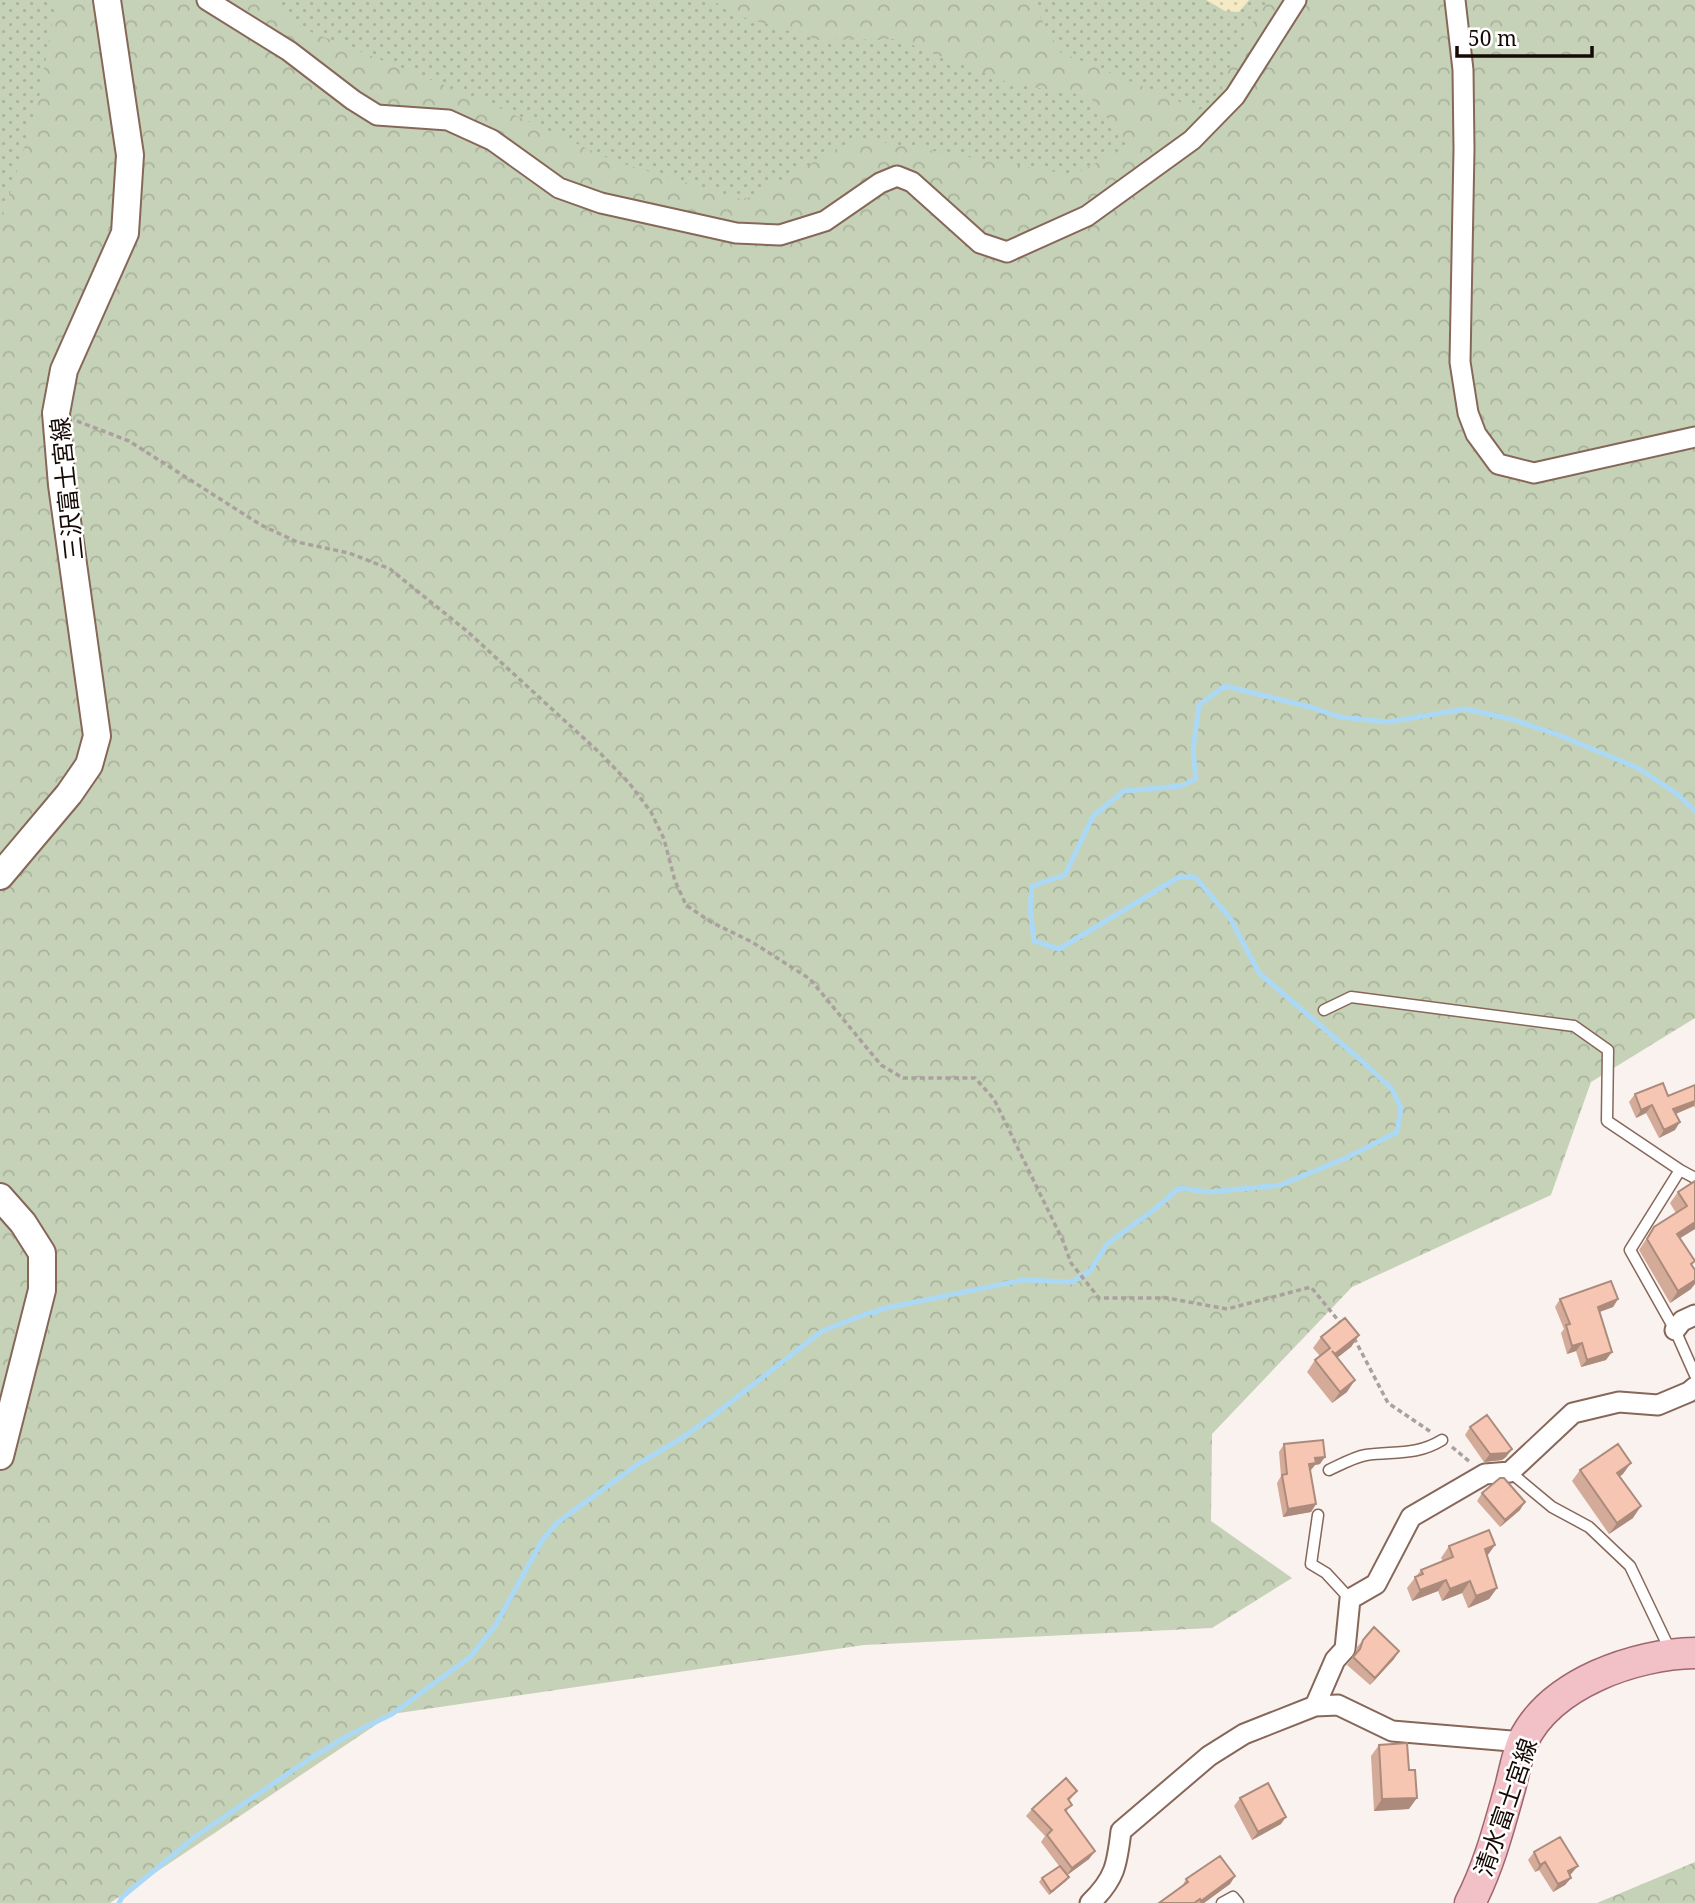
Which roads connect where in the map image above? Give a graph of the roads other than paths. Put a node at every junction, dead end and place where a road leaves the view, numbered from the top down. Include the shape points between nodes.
1 (107, 0) edge
2 (207, 0) edge
3 (1296, 0) edge
4 (1455, 0) edge
5 (1695, 437) edge
6 (0, 876) edge
7 (1324, 1010) dead end
8 (1680, 1170) junction
9 (1695, 1178) edge
10 (0, 1197) edge
11 (1695, 1315) edge
12 (1675, 1330) junction
13 (1695, 1375) edge
14 (1695, 1387) edge
15 (1442, 1440) road end
16 (0, 1456) edge
17 (1329, 1471) dead end
18 (1510, 1472) junction
19 (1318, 1515) edge
20 (1350, 1599) junction
21 (1683, 1653) edge
22 (1315, 1706) junction
23 (1523, 1742) junction
24 (1090, 1903) edge
25 (1222, 1903) edge
26 (1238, 1903) edge
27 (1470, 1903) edge

1 - 6 main road, 三沢富士宮線 via 130,155 125,233 64,370 56,413 97,736 89,765 69,794
2 - 3 street via 289,51 377,115 448,120 492,140 559,188 601,203 736,233 780,235 825,221 897,176 912,182 980,243 1007,252 1087,216 1192,140 1235,96
4 - 5 street via 1463,70 1460,362 1476,433 1498,464 1534,473
7 - 8 lane via 1351,997 1574,1026 1608,1050 1607,1121
8 - 9 lane
8 - 12 lane via 1630,1250
10 - 16 main road via 42,1253 42,1290
11 - 12 street
12 - 13 lane
14 - 18 street via 1658,1405 1619,1402 1573,1413
15 - 17 lane via 1428,1449 1363,1455
18 - 20 street via 1485,1475 1411,1517 1376,1584
18 - 21 lane via 1552,1507 1588,1527 1630,1566
19 - 20 lane via 1311,1564
20 - 22 street via 1345,1649 1335,1660
21 - 23 main road, 清水富士宮線 via 1628,1662 1570,1691 1546,1709
22 - 23 street via 1338,1705 1392,1731
22 - 24 street via 1244,1734 1209,1756 1121,1831 1116,1868
23 - 27 main road, 清水富士宮線 via 1492,1855
25 - 26 lane via 1233,1896

